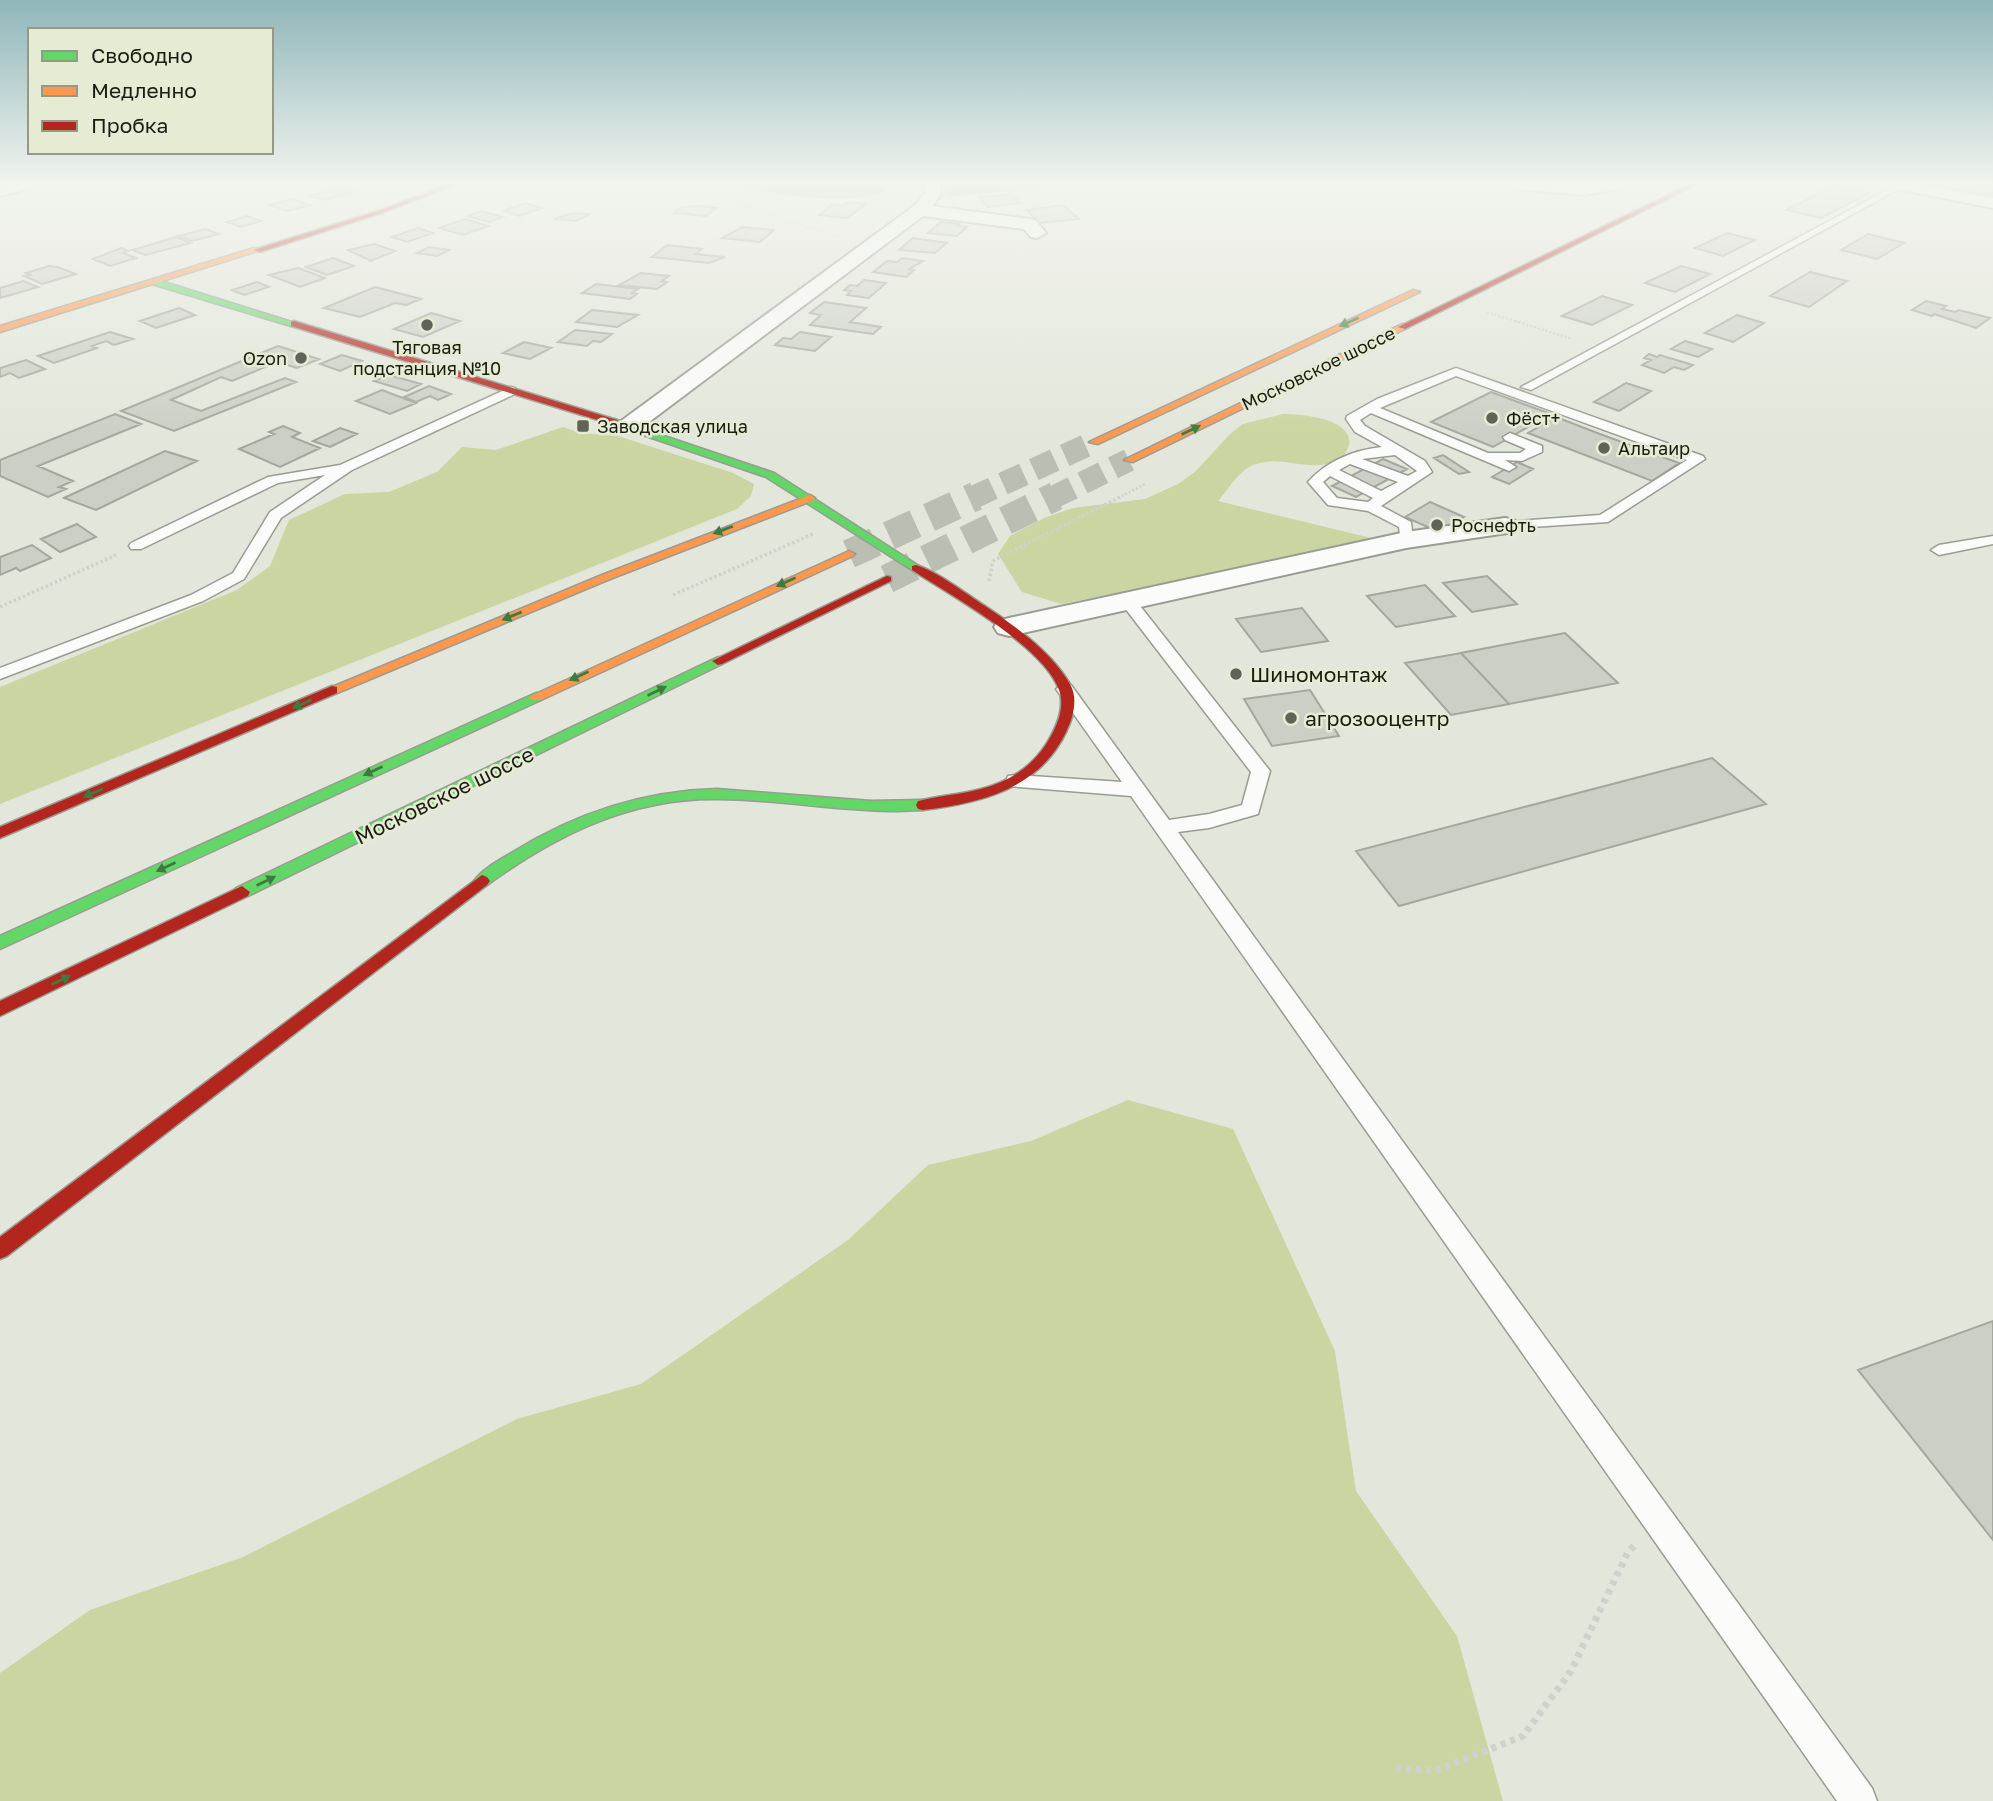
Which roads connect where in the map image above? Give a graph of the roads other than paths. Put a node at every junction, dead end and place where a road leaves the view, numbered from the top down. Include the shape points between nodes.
1 (200, 268) edge
2 (841, 268) edge
3 (1523, 268) edge
4 (1746, 268) edge
5 (155, 282) junction
6 (1428, 286) dead end
7 (0, 328) edge
8 (1527, 387) dead end
9 (511, 391) junction
10 (1369, 408) junction
11 (628, 426) junction
12 (1510, 438) dead end
13 (1094, 442) tunnel mouth
14 (1396, 451) junction
15 (1480, 455) junction
16 (1350, 459) junction
17 (1129, 460) tunnel mouth
18 (347, 467) junction
19 (1509, 467) dead end
20 (1329, 470) junction
21 (1410, 482) junction
22 (810, 498) junction
23 (1376, 501) junction
24 (1505, 526) joint
25 (1406, 540) junction
26 (1993, 540) edge
27 (136, 546) road end
28 (1939, 551) dead end
29 (849, 554) tunnel mouth
30 (887, 579) tunnel mouth
31 (1127, 600) junction
32 (1009, 627) junction
33 (0, 674) edge
34 (1065, 688) junction
35 (1015, 781) junction
36 (1138, 790) junction
37 (1166, 827) junction
38 (0, 833) edge
39 (0, 943) edge
40 (0, 1009) edge
41 (0, 1249) edge
42 (1859, 1801) edge

1 - 5 main road
2 - 11 street
17 -> 3 main road, Московское шоссе
4 - 8 lane
5 - 7 main road
5 - 9 main road
6 -> 13 main road, Московское шоссе
9 - 11 main road
9 - 18 lane
10 - 14 lane via 1352,419
10 - 15 lane
10 - 24 lane via 1456,372 1698,459 1604,519
11 - 22 main road via 770,475
12 - 15 lane via 1537,449 1522,457
14 - 16 lane via 1369,450
14 - 21 lane via 1420,464 1425,472
15 - 19 lane
16 - 20 lane
16 - 21 lane
18 - 27 lane via 273,480
18 - 33 lane via 275,514 239,576 197,598
20 - 23 lane
20 - 23 lane via 1315,482 1333,502
21 - 23 lane
22 - 32 main road
22 -> 38 main road via 407,659
23 - 25 lane via 1406,525
24 - 25 street
25 - 31 street
26 - 28 lane
29 -> 39 main road
40 -> 30 main road, Московское шоссе
31 - 32 street
31 - 37 lane via 1261,771 1251,809
32 - 34 main road via 1032,646
34 - 35 main road via 1067,715 1059,736 1042,761
34 - 36 lane
35 - 36 lane
35 - 41 main road via 942,803 886,808 678,795 601,813 559,831 512,858
36 - 37 lane
37 - 42 lane

